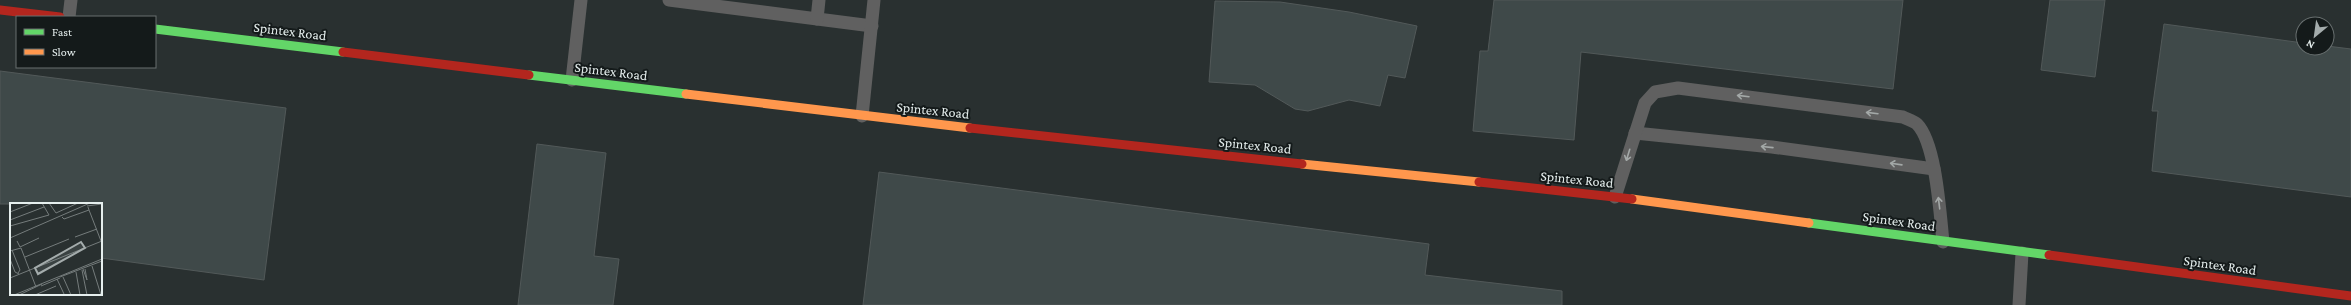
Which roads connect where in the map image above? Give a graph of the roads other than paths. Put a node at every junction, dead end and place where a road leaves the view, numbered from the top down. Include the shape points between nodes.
1 (71, 0) edge
2 (581, 0) edge
3 (669, 0) edge
4 (819, 0) edge
5 (874, 0) edge
6 (0, 10) edge
7 (51, 16) edge
8 (69, 16) edge
9 (817, 19) junction
10 (872, 26) junction
11 (156, 29) edge
12 (572, 80) junction
13 (862, 116) junction
14 (1635, 132) junction
15 (1934, 169) junction
16 (1615, 197) junction
17 (1943, 242) junction
18 (2022, 253) junction
19 (2342, 299) edge
20 (2018, 305) edge

1 - 8 lane
2 - 12 lane
3 - 9 lane
4 - 9 lane
5 - 10 lane
6 - 7 main road
9 - 10 lane
10 - 13 lane
11 - 12 main road, Spintex Road
12 - 13 main road, Spintex Road
13 - 16 main road, Spintex Road
15 -> 14 lane
15 -> 14 lane via 1924,135 1917,124 1903,117 1678,88 1656,92 1645,103
14 -> 16 lane
17 -> 15 lane
16 - 17 main road, Spintex Road
17 - 18 main road, Spintex Road
18 - 19 main road, Spintex Road
18 - 20 lane

